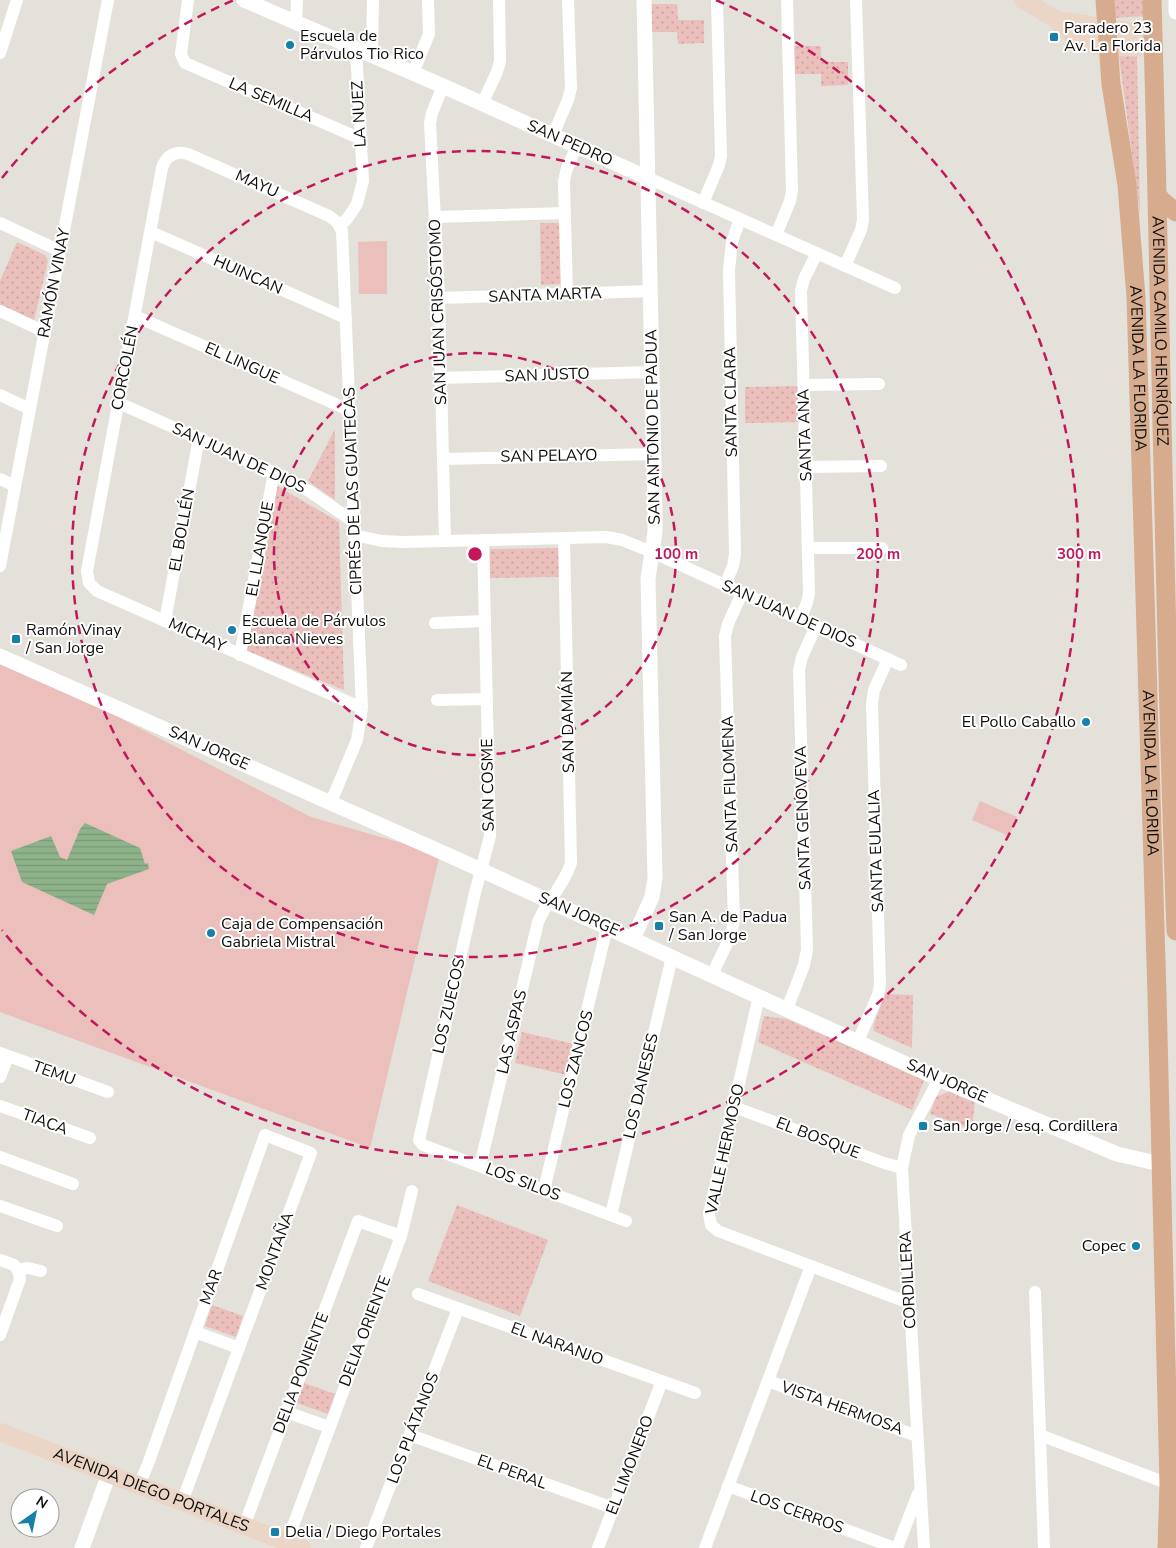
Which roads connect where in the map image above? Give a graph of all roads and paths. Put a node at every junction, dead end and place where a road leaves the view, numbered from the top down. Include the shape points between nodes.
1 (16, 0) edge
2 (108, 0) edge
3 (188, 0) edge
4 (244, 0) edge
5 (297, 0) edge
6 (374, 0) edge
7 (428, 0) edge
8 (499, 0) edge
9 (568, 0) edge
10 (644, 0) edge
11 (717, 0) edge
12 (787, 0) edge
13 (856, 0) edge
14 (1023, 0) edge
15 (1105, 0) edge
16 (1176, 0) edge
17 (1155, 4) edge
18 (1176, 12) edge
19 (296, 22) junction
20 (1106, 37) junction
21 (1154, 41) junction
22 (356, 48) junction
23 (0, 52) edge
24 (372, 56) junction
25 (412, 73) junction
26 (443, 86) junction
27 (482, 104) junction
28 (553, 136) junction
29 (361, 139) junction
30 (577, 146) junction
31 (171, 155) joint
32 (648, 178) junction
33 (1158, 196) junction
34 (703, 203) junction
35 (1176, 212) edge
36 (565, 213) junction
37 (435, 217) junction
38 (740, 219) junction
39 (0, 223) edge
40 (340, 226) junction
41 (150, 232) junction
42 (776, 235) junction
43 (60, 251) junction
44 (817, 254) junction
45 (845, 266) junction
46 (895, 288) dead end
47 (651, 291) junction
48 (567, 294) junction
49 (439, 298) junction
50 (0, 312) edge
51 (135, 316) junction
52 (346, 318) junction
53 (45, 332) junction
54 (652, 372) junction
55 (441, 378) junction
56 (879, 384) dead end
57 (803, 386) junction
58 (0, 395) edge
59 (119, 403) junction
60 (30, 409) junction
61 (349, 410) junction
62 (199, 438) junction
63 (654, 454) junction
64 (443, 459) junction
65 (881, 466) dead end
66 (806, 468) junction
67 (274, 472) junction
68 (0, 479) edge
69 (16, 486) junction
70 (354, 522) junction
71 (354, 536) junction
72 (564, 538) junction
73 (483, 540) junction
74 (445, 541) junction
75 (808, 548) junction
76 (882, 548) dead end
77 (652, 552) junction
78 (0, 564) edge
79 (88, 583) joint
80 (725, 585) junction
81 (742, 593) junction
82 (800, 619) junction
83 (165, 621) junction
84 (485, 621) junction
85 (435, 623) dead end
86 (816, 626) junction
87 (240, 655) junction
88 (0, 656) edge
89 (888, 659) junction
90 (900, 665) dead end
91 (487, 699) junction
92 (437, 700) dead end
93 (362, 708) junction
94 (1149, 784) junction
95 (331, 802) junction
96 (1174, 814) edge
97 (481, 869) junction
98 (551, 901) junction
99 (608, 927) junction
100 (1176, 931) edge
101 (633, 939) junction
102 (672, 957) junction
103 (712, 975) junction
104 (759, 996) junction
105 (787, 1009) junction
106 (858, 1041) junction
107 (4, 1055) edge
108 (0, 1077) edge
109 (939, 1078) junction
110 (108, 1092) dead end
111 (0, 1106) edge
112 (734, 1106) junction
113 (90, 1138) dead end
114 (420, 1142) joint
115 (311, 1153) joint
116 (0, 1157) edge
117 (1160, 1164) junction
118 (480, 1166) junction
119 (902, 1168) junction
120 (73, 1184) dead end
121 (544, 1190) junction
122 (412, 1191) dead end
123 (0, 1206) edge
124 (611, 1215) junction
125 (626, 1221) dead end
126 (57, 1226) dead end
127 (401, 1236) junction
128 (0, 1260) edge
129 (811, 1266) junction
130 (18, 1270) junction
131 (41, 1271) dead end
132 (1035, 1292) dead end
133 (418, 1294) dead end
134 (909, 1303) junction
135 (458, 1308) junction
136 (195, 1332) junction
137 (0, 1335) edge
138 (239, 1348) junction
139 (662, 1381) junction
140 (768, 1381) junction
141 (695, 1394) dead end
142 (286, 1412) junction
143 (329, 1427) junction
144 (0, 1432) edge
145 (410, 1435) junction
146 (1040, 1435) junction
147 (916, 1436) junction
148 (109, 1474) junction
149 (1169, 1484) junction
150 (138, 1485) junction
151 (728, 1486) junction
152 (920, 1490) junction
153 (182, 1502) junction
154 (613, 1508) junction
155 (244, 1526) junction
156 (295, 1545) edge
157 (82, 1548) edge
158 (366, 1548) edge
159 (598, 1548) edge
160 (705, 1548) edge
161 (896, 1548) edge
162 (924, 1548) edge
163 (1044, 1548) edge
164 (1167, 1548) edge

1 - 23 street
2 - 43 street, RAMÓN VINAY
3 - 29 street, LA SEMILLA via 183,60
4 - 19 street, SAN PEDRO
5 - 19 street
6 - 24 street
7 - 25 street via 429,34
8 - 27 street via 500,61
9 - 28 street via 571,88
10 - 32 street, SAN ANTONIO DE PADUA
11 - 34 street via 720,156
12 - 42 street via 792,190
13 - 45 street via 863,220
14 - 20 main road via 1057,20 1072,36 1086,43
15 - 20 main road, AVENIDA LA FLORIDA
16 - 18 street
17 - 21 main road, AVENIDA CAMILO HENRÍQUEZ
19 - 22 street, SAN PEDRO
20 - 21 main road
20 - 94 main road, AVENIDA LA FLORIDA via 1128,185 1135,264
21 - 33 main road, AVENIDA CAMILO HENRÍQUEZ
22 - 24 street, SAN PEDRO
22 - 29 street, LA NUEZ
24 - 25 street, SAN PEDRO
25 - 26 street, SAN PEDRO
26 - 27 street, SAN PEDRO
26 - 37 street, SAN JUAN CRISÓSTOMO via 430,123
27 - 28 street, SAN PEDRO
28 - 30 street, SAN PEDRO
29 - 40 street, LA NUEZ via 363,180 357,204
30 - 32 street, SAN PEDRO
30 - 36 street via 565,175
31 - 40 street, MAYU via 179,152 188,154 329,216
31 - 41 street, CORCOLÉN via 164,163
32 - 34 street, SAN PEDRO
32 - 47 street, SAN ANTONIO DE PADUA
33 - 35 main road
33 - 96 main road, AVENIDA CAMILO HENRÍQUEZ via 1162,460
34 - 38 street, SAN PEDRO
36 - 37 street
36 - 48 street
37 - 49 street, SAN JUAN CRISÓSTOMO
38 - 42 street, SAN PEDRO
38 - 80 street, SANTA CLARA via 732,242 729,270 735,554
39 - 43 street
40 - 52 street, CIPRÉS DE LAS GUAITECAS
41 - 51 street, CORCOLÉN
41 - 52 street, HUINCAN
42 - 44 street, SAN PEDRO
43 - 53 street, RAMÓN VINAY
44 - 45 street, SAN PEDRO
44 - 57 street, SANTA ANA via 801,291
45 - 46 street, SAN PEDRO
47 - 48 street, SANTA MARTA
47 - 54 street, SAN ANTONIO DE PADUA
48 - 49 street, SANTA MARTA
49 - 55 street, SAN JUAN CRISÓSTOMO
50 - 53 street
51 - 59 street, CORCOLÉN
51 - 61 street, EL LINGUE
52 - 61 street, CIPRÉS DE LAS GUAITECAS
53 - 60 street, RAMÓN VINAY
54 - 55 street, SAN JUSTO
54 - 63 street, SAN ANTONIO DE PADUA
55 - 64 street, SAN JUAN CRISÓSTOMO
56 - 57 street
57 - 66 street, SANTA ANA
58 - 60 street
59 - 62 street, SAN JUAN DE DIOS
59 - 79 street, CORCOLÉN via 87,571
60 - 69 street, RAMÓN VINAY
61 - 70 street, CIPRÉS DE LAS GUAITECAS
62 - 67 street, SAN JUAN DE DIOS
62 - 83 street, EL BOLLÉN
63 - 64 street, SAN PELAYO
63 - 77 street, SAN ANTONIO DE PADUA via 656,514
64 - 74 street, SAN JUAN CRISÓSTOMO
65 - 66 street
66 - 75 street, SANTA ANA
67 - 70 street, SAN JUAN DE DIOS
67 - 87 street, EL LLANQUE
68 - 69 street
69 - 78 street, RAMÓN VINAY
70 - 71 street, CIPRÉS DE LAS GUAITECAS
71 - 74 street, SAN JUAN DE DIOS via 392,542
71 - 93 street, CIPRÉS DE LAS GUAITECAS
72 - 73 street, SAN JUAN DE DIOS
72 - 77 street, SAN JUAN DE DIOS via 612,537
72 - 98 street, SAN DAMIÁN via 572,856 567,874
73 - 74 street, SAN JUAN DE DIOS
73 - 84 street, SAN COSME
75 - 76 street
75 - 82 street, SANTA ANA via 809,592
77 - 80 street, SAN JUAN DE DIOS
77 - 101 street, SAN ANTONIO DE PADUA via 648,579 655,878 652,896
79 - 83 street, MICHAY via 97,591
80 - 81 street, SAN JUAN DE DIOS
81 - 82 street, SAN JUAN DE DIOS
81 - 103 street, SANTA FILOMENA via 725,636 734,920 731,935
82 - 86 street, SAN JUAN DE DIOS
83 - 87 street, MICHAY
84 - 85 street
84 - 91 street, SAN COSME
86 - 89 street, SAN JUAN DE DIOS
86 - 105 street, SANTA GENOVEVA via 799,670 807,956
87 - 93 street, MICHAY
88 - 95 street, SAN JORGE
89 - 90 street, SAN JUAN DE DIOS
89 - 106 street, SANTA EULALIA via 874,690 872,704 880,984
91 - 92 street
91 - 97 street, SAN COSME via 490,836
93 - 95 street, CIPRÉS DE LAS GUAITECAS via 358,740
94 - 96 main road via 1160,808
94 - 117 main road, AVENIDA LA FLORIDA
95 - 97 street, SAN JORGE
96 - 100 main road, AVENIDA CAMILO HENRÍQUEZ
97 - 98 street, SAN JORGE
97 - 114 street, LOS ZUECOS
98 - 99 street, SAN JORGE
98 - 118 street, LAS ASPAS via 538,922
99 - 101 street, SAN JORGE
99 - 121 street, LOS ZANCOS
101 - 102 street, SAN JORGE
102 - 103 street, SAN JORGE
102 - 124 street, LOS DANESES
103 - 104 street, SAN JORGE
104 - 105 street, SAN JORGE
104 - 112 street, VALLE HERMOSO
105 - 106 street, SAN JORGE
106 - 109 street, SAN JORGE
107 - 108 street
107 - 110 street, TEMU
109 - 117 street, SAN JORGE via 1117,1154
109 - 119 street, CORDILLERA via 909,1136
111 - 113 street, TIACA
112 - 119 street, EL BOSQUE
112 - 129 street, VALLE HERMOSO via 709,1214 710,1224 718,1232
114 - 118 street, LOS SILOS
115 - 136 street, MAR via 265,1135
115 - 138 street, MONTAÑA
116 - 120 street
117 - 149 main road, AVENIDA LA FLORIDA
118 - 121 street, LOS SILOS
119 - 134 street, CORDILLERA
121 - 124 street, LOS SILOS
122 - 127 street, DELIA ORIENTE
123 - 126 street
124 - 125 street, LOS SILOS
127 - 142 street, DELIA PONIENTE via 358,1221
127 - 143 street, DELIA ORIENTE
128 - 130 street
129 - 134 street, VALLE HERMOSO
129 - 140 street
130 - 131 street via 32,1268
130 - 137 street via 20,1279
132 - 146 street
133 - 135 street, EL NARANJO
134 - 147 street, CORDILLERA
135 - 139 street, EL NARANJO
135 - 145 street, LOS PLÁTANOS
136 - 138 street
136 - 150 street, MAR
138 - 153 street, MONTAÑA
139 - 141 street, EL NARANJO
139 - 154 street, EL LIMONERO
140 - 147 street, VISTA HERMOSA
140 - 151 street
142 - 143 street
142 - 155 street, DELIA PONIENTE
143 - 156 street, DELIA ORIENTE
144 - 148 main road, AVENIDA DIEGO PORTALES
145 - 154 street, EL PERAL
145 - 158 street, LOS PLÁTANOS
146 - 149 street
146 - 163 street
147 - 152 street, CORDILLERA
148 - 150 main road, AVENIDA DIEGO PORTALES
148 - 157 street
149 - 164 main road, AVENIDA LA FLORIDA
150 - 153 main road, AVENIDA DIEGO PORTALES
151 - 160 street
151 - 161 street, LOS CERROS
152 - 161 street, CORDILLERA
152 - 162 street, CORDILLERA
153 - 155 main road, AVENIDA DIEGO PORTALES
154 - 159 street, EL LIMONERO
155 - 156 main road, AVENIDA DIEGO PORTALES

